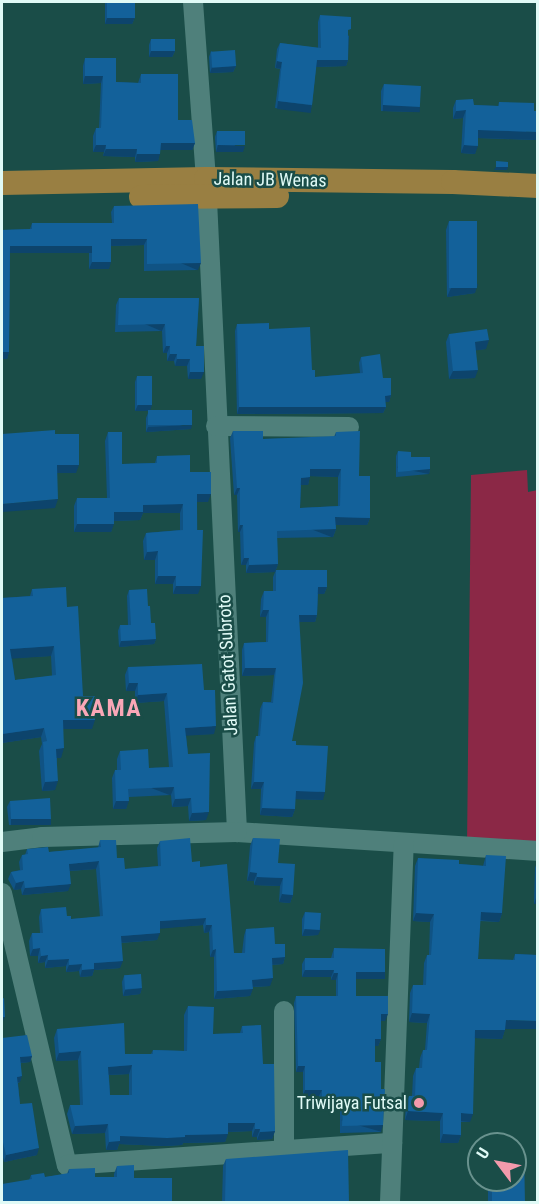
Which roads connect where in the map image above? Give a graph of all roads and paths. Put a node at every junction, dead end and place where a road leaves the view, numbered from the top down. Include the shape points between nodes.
1 (193, 2) edge
2 (2, 183) edge
3 (537, 186) edge
4 (205, 188) junction
5 (2, 198) edge
6 (537, 200) edge
7 (216, 426) junction
8 (350, 427) dead end
9 (237, 832) junction
10 (2, 842) edge
11 (404, 844) junction
12 (537, 851) edge
13 (2, 893) edge
14 (284, 1011) dead end
15 (392, 1143) junction
16 (284, 1152) junction
17 (390, 1203) edge

1 - 4 street, Jalan Gatot Subroto
2 - 4 main road, Jalan JB Wenas
3 - 4 main road, Jalan JB Wenas via 453,182
4 - 5 main road, Jalan JB Wenas
4 - 6 main road, Jalan JB Wenas
4 - 7 street, Jalan Gatot Subroto
7 - 8 street
7 - 9 street, Jalan Gatot Subroto
9 - 10 street via 42,837
9 - 11 street
11 - 12 street
11 - 15 street
13 - 16 street via 68,1166
14 - 16 street
15 - 16 street
15 - 17 street

